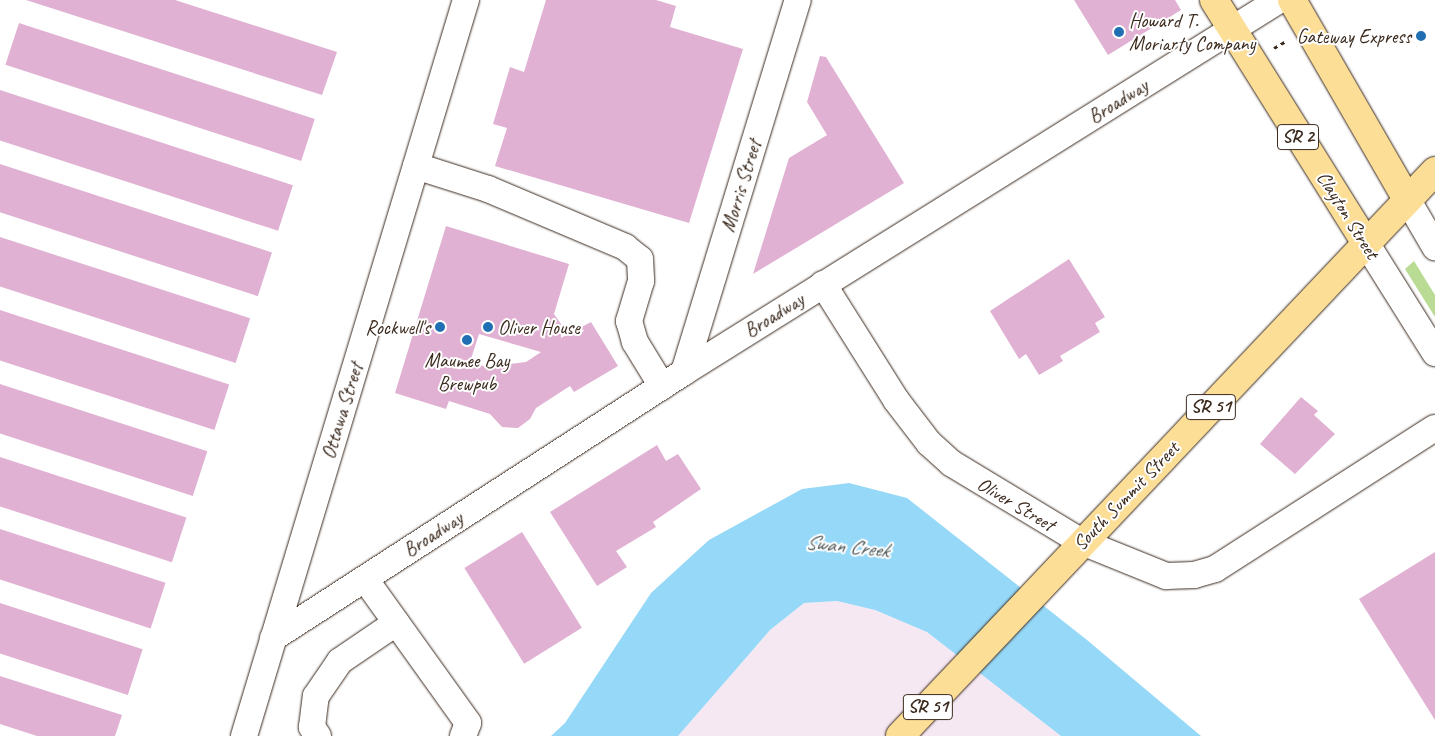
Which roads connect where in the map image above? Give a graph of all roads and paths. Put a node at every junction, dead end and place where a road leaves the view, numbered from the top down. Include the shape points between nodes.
1 (466, 0) edge
2 (798, 0) edge
3 (1214, 0) edge
4 (1279, 0) edge
5 (1292, 0) edge
6 (1231, 30) junction
7 (1291, 38) dead end
8 (1272, 50) dead end
9 (416, 166) junction
10 (1435, 171) edge
11 (1407, 199) junction
12 (1366, 243) junction
13 (1435, 247) edge
14 (823, 284) junction
15 (1435, 353) edge
16 (684, 372) junction
17 (662, 386) junction
18 (1435, 428) edge
19 (1082, 542) junction
20 (365, 578) junction
21 (396, 623) junction
22 (274, 638) junction
23 (244, 736) edge
24 (318, 736) edge
25 (463, 736) edge
26 (900, 736) edge

1 - 9 street, Ottawa Street
2 - 16 street, Morris Street
3 - 6 main road, Clayton Street / SR 2
4 - 6 street, Broadway
5 - 11 main road
6 - 12 main road, Clayton Street / SR 2
6 - 14 street, Broadway
7 - 8 path
9 - 17 street via 488,188 625,247 640,259 641,281 629,321 634,342
9 - 22 street, Ottawa Street
10 - 11 main road, South Summit Street
11 - 12 main road, South Summit Street
11 - 13 street
12 - 15 street, Clayton Street
12 - 19 main road, South Summit Street / SR 51
14 - 16 street, Broadway
14 - 19 street, Oliver Street via 869,360 929,442 973,479
16 - 17 street, Broadway
17 - 20 street, Broadway
18 - 19 street, Oliver Street via 1215,569 1194,575 1166,576
19 - 26 main road, South Summit Street / SR 51
20 - 21 street
20 - 22 street, Broadway
21 - 24 street via 340,661 316,696 312,727
21 - 25 street via 468,723
22 - 23 street, Ottawa Street

